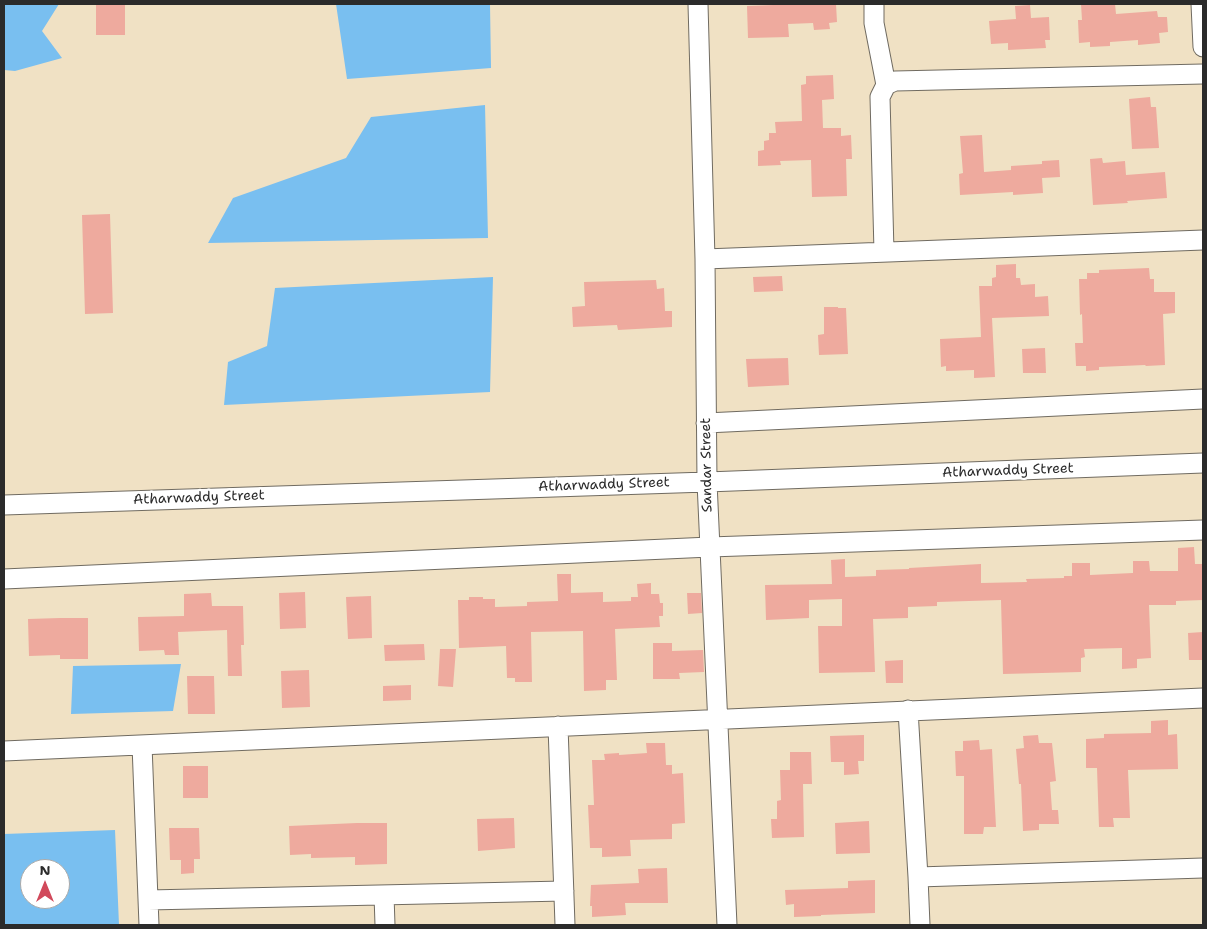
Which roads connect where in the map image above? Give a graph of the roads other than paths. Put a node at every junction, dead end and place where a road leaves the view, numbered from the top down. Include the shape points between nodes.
1 (698, 4) edge
2 (874, 4) edge
3 (1201, 4) edge
4 (1203, 47) edge
5 (1203, 74) edge
6 (886, 85) junction
7 (1203, 240) edge
8 (884, 252) junction
9 (705, 259) junction
10 (1203, 400) edge
11 (706, 423) junction
12 (1203, 463) edge
13 (707, 482) junction
14 (4, 505) edge
15 (1203, 530) edge
16 (710, 546) junction
17 (4, 579) edge
18 (1203, 698) edge
19 (908, 710) junction
20 (718, 719) junction
21 (558, 726) junction
22 (142, 745) junction
23 (4, 751) edge
24 (1203, 868) edge
25 (918, 877) junction
26 (564, 891) junction
27 (384, 895) junction
28 (148, 900) junction
29 (149, 925) edge
30 (385, 925) edge
31 (565, 925) edge
32 (727, 925) edge
33 (920, 925) edge

1 - 9 street, Sandar Street
2 - 6 street via 874,23
3 - 4 street
5 - 6 street via 895,81
6 - 8 street via 880,97
7 - 8 street
8 - 9 street
9 - 11 street, Sandar Street
10 - 11 street
11 - 13 street, Sandar Street
12 - 13 street, Atharwaddy Street
13 - 14 street, Atharwaddy Street
13 - 16 street, Sandar Street
15 - 16 street
16 - 17 street
16 - 20 street, Sandar Street
18 - 19 street
19 - 20 street
19 - 25 street
20 - 21 street
20 - 32 street, Sandar Street
21 - 22 street
21 - 26 street
22 - 23 street
22 - 28 street
24 - 25 street
25 - 33 street
26 - 27 street
26 - 31 street
27 - 28 street
27 - 30 street
28 - 29 street

